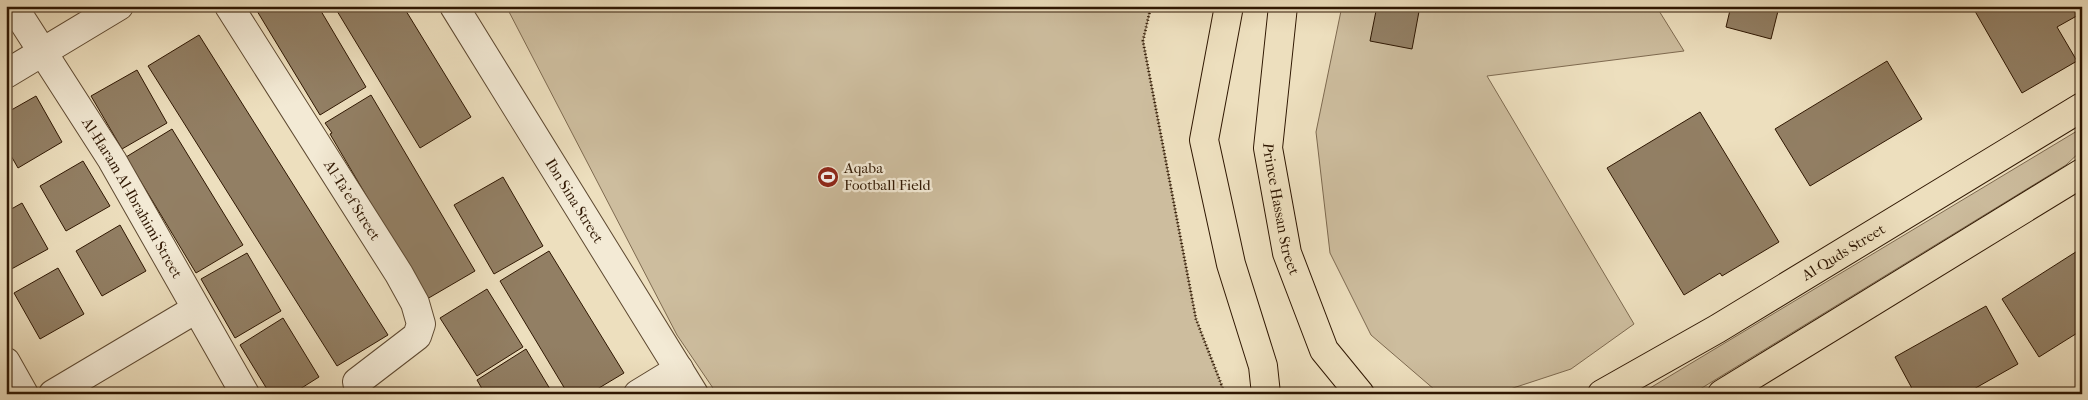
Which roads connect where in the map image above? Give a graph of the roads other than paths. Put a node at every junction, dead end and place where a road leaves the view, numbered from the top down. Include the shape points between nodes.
1 (13, 6) edge
2 (119, 6) edge
3 (230, 6) edge
4 (454, 6) edge
5 (1229, 6) edge
6 (1283, 6) edge
7 (42, 52) junction
8 (6, 74) edge
9 (2082, 107) edge
10 (2082, 173) edge
11 (196, 309) junction
12 (6, 362) edge
13 (679, 370) junction
14 (357, 382) dead end
15 (24, 394) edge
16 (53, 394) edge
17 (244, 394) edge
18 (638, 394) edge
19 (694, 394) edge
20 (1266, 394) edge
21 (1360, 394) edge
22 (1602, 394) edge
23 (1722, 394) edge

1 - 7 street, Al-Haram Al-Ibrahimi Street
2 - 7 street
3 - 14 street, Al-Ta'ef Street via 415,303 421,324 417,336
4 - 13 street, Ibn Sina Street
5 - 20 main road via 1204,140 1231,264 1263,366
6 - 21 main road, Prince Hassan Street via 1268,148 1287,253 1324,350
7 - 8 street
7 - 11 street, Al-Haram Al-Ibrahimi Street via 112,160
9 - 22 main road, Al-Quds Street via 1717,329
10 - 23 main road
11 - 16 street
11 - 17 street, Al-Haram Al-Ibrahimi Street
12 - 15 street
13 - 18 street
13 - 19 street, Ibn Sina Street

